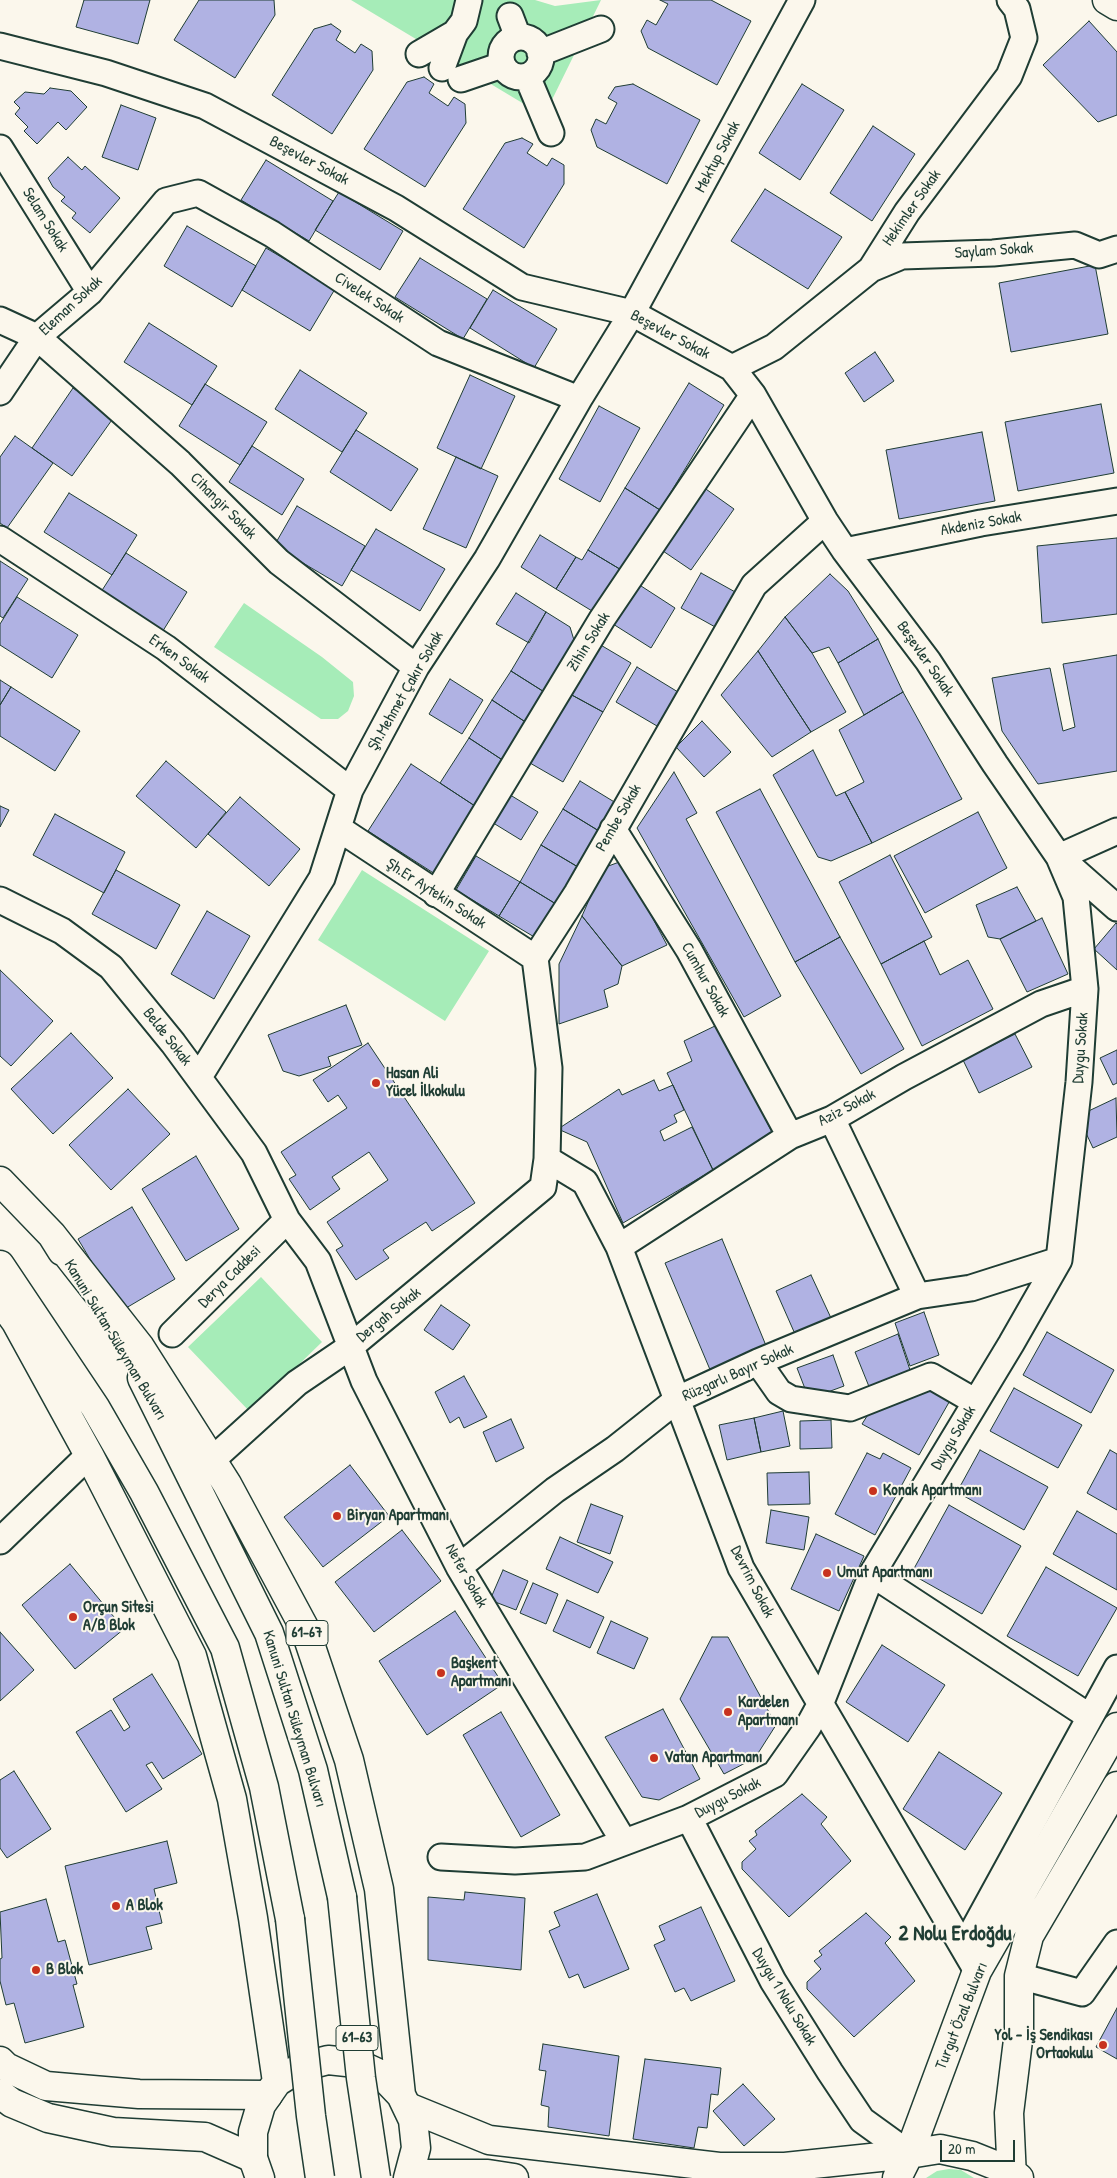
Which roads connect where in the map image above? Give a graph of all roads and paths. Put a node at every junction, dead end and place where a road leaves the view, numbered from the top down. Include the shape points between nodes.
1 (469, 0) edge
2 (802, 0) edge
3 (1010, 0) edge
4 (1108, 0) edge
5 (1117, 6) edge
6 (601, 29) dead end
7 (455, 33) junction
8 (0, 46) edge
9 (540, 53) junction
10 (419, 54) dead end
11 (502, 64) junction
12 (527, 76) junction
13 (551, 133) dead end
14 (0, 148) edge
15 (166, 201) joint
16 (1117, 248) edge
17 (871, 269) junction
18 (90, 292) junction
19 (632, 313) junction
20 (0, 320) edge
21 (37, 337) junction
22 (732, 368) junction
23 (0, 392) edge
24 (753, 395) junction
25 (579, 399) junction
26 (1117, 500) edge
27 (825, 521) junction
28 (0, 539) edge
29 (845, 551) junction
30 (416, 667) junction
31 (350, 790) junction
32 (338, 828) junction
33 (613, 829) junction
34 (1117, 832) edge
35 (1059, 857) junction
36 (436, 894) junction
37 (0, 900) edge
38 (1117, 908) edge
39 (535, 958) junction
40 (1085, 988) junction
41 (199, 1077) junction
42 (832, 1119) junction
43 (790, 1136) junction
44 (547, 1159) junction
45 (0, 1181) edge
46 (287, 1220) junction
47 (52, 1235) junction
48 (619, 1247) junction
49 (1059, 1260) junction
50 (0, 1264) edge
51 (917, 1296) junction
52 (0, 1300) edge
53 (172, 1334) dead end
54 (350, 1347) junction
55 (758, 1362) junction
56 (678, 1399) junction
57 (976, 1402) junction
58 (89, 1455) junction
59 (212, 1460) junction
60 (0, 1541) edge
61 (459, 1567) junction
62 (872, 1574) junction
63 (1117, 1668) edge
64 (820, 1705) junction
65 (1090, 1717) junction
66 (1117, 1727) edge
67 (1117, 1786) edge
68 (689, 1818) junction
69 (624, 1842) junction
70 (441, 1857) dead end
71 (342, 1897) joint
72 (1117, 1943) edge
73 (964, 1947) junction
74 (977, 1971) junction
75 (1019, 1976) junction
76 (0, 2061) edge
77 (273, 2088) junction
78 (405, 2101) junction
79 (4, 2103) edge
80 (903, 2166) edge
81 (257, 2168) edge
82 (1015, 2176) edge
83 (410, 2177) edge
84 (320, 2178) edge
85 (376, 2178) edge
86 (514, 2178) edge

1 - 7 street via 464,22
2 - 19 street, Mektup Sokak
3 - 17 street, Hekimler Sokak via 1017,9 1024,38 1009,76 907,212
4 - 5 main road
6 - 9 street
7 - 10 street
7 - 11 street via 451,73
8 - 19 street, Beşevler Sokak via 106,73 205,106 396,208 522,287
9 - 11 street via 534,41 510,28 502,50
9 - 12 street via 536,72
11 - 12 street via 516,77
12 - 13 street
14 - 18 street, Selam Sokak
15 - 18 street, Eleman Sokak
15 - 25 street, Civelek Sokak via 198,193 272,234 438,344
16 - 17 street, Saylam Sokak via 1099,255 1075,245 993,253 902,256
17 - 22 street, Hekimler Sokak via 774,347
18 - 21 street, Eleman Sokak
19 - 22 street, Beşevler Sokak
19 - 25 street, Şh.Mehmet Çakır Sokak
20 - 21 street, Cihangir Sokak
21 - 23 street, Eleman Sokak
21 - 30 street, Cihangir Sokak via 180,463 279,562
22 - 24 street, Beşevler Sokak
24 - 27 street, Beşevler Sokak
24 - 36 street, Zihin Sokak via 602,619
25 - 30 street, Şh.Mehmet Çakır Sokak via 487,559
26 - 29 street, Akdeniz Sokak
27 - 29 street, Beşevler Sokak
27 - 33 street, Pembe Sokak via 754,585
28 - 31 street, Erken Sokak via 166,648
29 - 35 street, Beşevler Sokak via 928,661
30 - 31 street, Şh.Mehmet Çakır Sokak
31 - 32 street, Şh.Mehmet Çakır Sokak
32 - 36 street, Şh.Er Aytekin Sokak
32 - 41 street, Şh.Mehmet Çakır Sokak via 322,878
33 - 39 street, Pembe Sokak
33 - 43 street, Cumhur Sokak via 689,950
34 - 35 street
35 - 38 street, Beşevler Sokak
35 - 40 street, Duygu Sokak via 1076,897
36 - 39 street, Şh.Er Aytekin Sokak
37 - 41 street, Belde Sokak via 62,931 111,967
39 - 44 street via 549,1068
40 - 42 street, Aziz Sokak via 1041,1004
40 - 49 street, Duygu Sokak via 1079,1082
41 - 46 street, Belde Sokak via 254,1153
42 - 43 street, Aziz Sokak
42 - 51 street
43 - 48 street, Aziz Sokak
44 - 48 street, Devrim Sokak via 585,1182
44 - 54 street, Dergah Sokak via 543,1187
45 - 47 main road, Kanuni Sultan Süleyman Bulvarı / 61-67
46 - 53 street, Derya Caddesi
46 - 54 street, Nefer Sokak via 318,1261
47 - 59 main road, 61-67 via 140,1347
47 - 71 main road, Kanuni Sultan Süleyman Bulvarı / 61-67 via 142,1380 269,1633 313,1770
48 - 56 street, Devrim Sokak
49 - 51 street, Rüzgarlı Bayır Sokak via 971,1288
49 - 57 street, Duygu Sokak
50 - 84 main road, bridge via 105,1424 225,1648 264,1787 290,1919
51 - 55 street, Rüzgarlı Bayır Sokak
52 - 58 main road via 16,1322
54 - 59 street, Dergah Sokak via 297,1383
54 - 61 street, Nefer Sokak via 364,1381
55 - 56 street, Rüzgarlı Bayır Sokak
55 - 57 street via 779,1392 791,1399 850,1408 931,1376
56 - 61 street, Rüzgarlı Bayır Sokak via 615,1449 555,1490
56 - 64 street, Devrim Sokak via 741,1568
57 - 62 street, Duygu Sokak
58 - 60 street
58 - 77 main road via 192,1656 232,1799 253,1918
59 - 78 main road, 61-67 via 305,1629 349,1760 379,1889
61 - 69 street, Nefer Sokak
62 - 64 street, Duygu Sokak
62 - 65 street
63 - 65 street
64 - 68 street, Duygu Sokak via 775,1774
64 - 73 street, Devrim Sokak
65 - 73 street
66 - 74 main road, Turgut Özal Bulvarı
67 - 75 main road via 1028,1936
68 - 69 street, Duygu Sokak
68 - 80 street, Duygu 1 Nolu Sokak via 750,1940 809,2041 862,2120
69 - 70 street, Duygu Sokak via 585,1858
71 - 85 main road, Kanuni Sultan Süleyman Bulvarı / 61-63, bridge via 361,2078
72 - 75 street via 1082,1993
73 - 74 street, Devrim Sokak
74 - 80 main road, Turgut Özal Bulvarı
75 - 82 main road via 1019,2032 1009,2113
76 - 77 main road via 46,2086 139,2094
77 - 78 main road via 301,2067 328,2060 356,2063 382,2075
77 - 81 main road via 261,2105 253,2132
78 - 80 main road via 489,2140 718,2167
78 - 83 main road via 414,2120 416,2148
79 - 81 main road via 48,2118 113,2132 205,2137
80 - 82 main road via 940,2149 972,2156
83 - 86 main road via 488,2174

